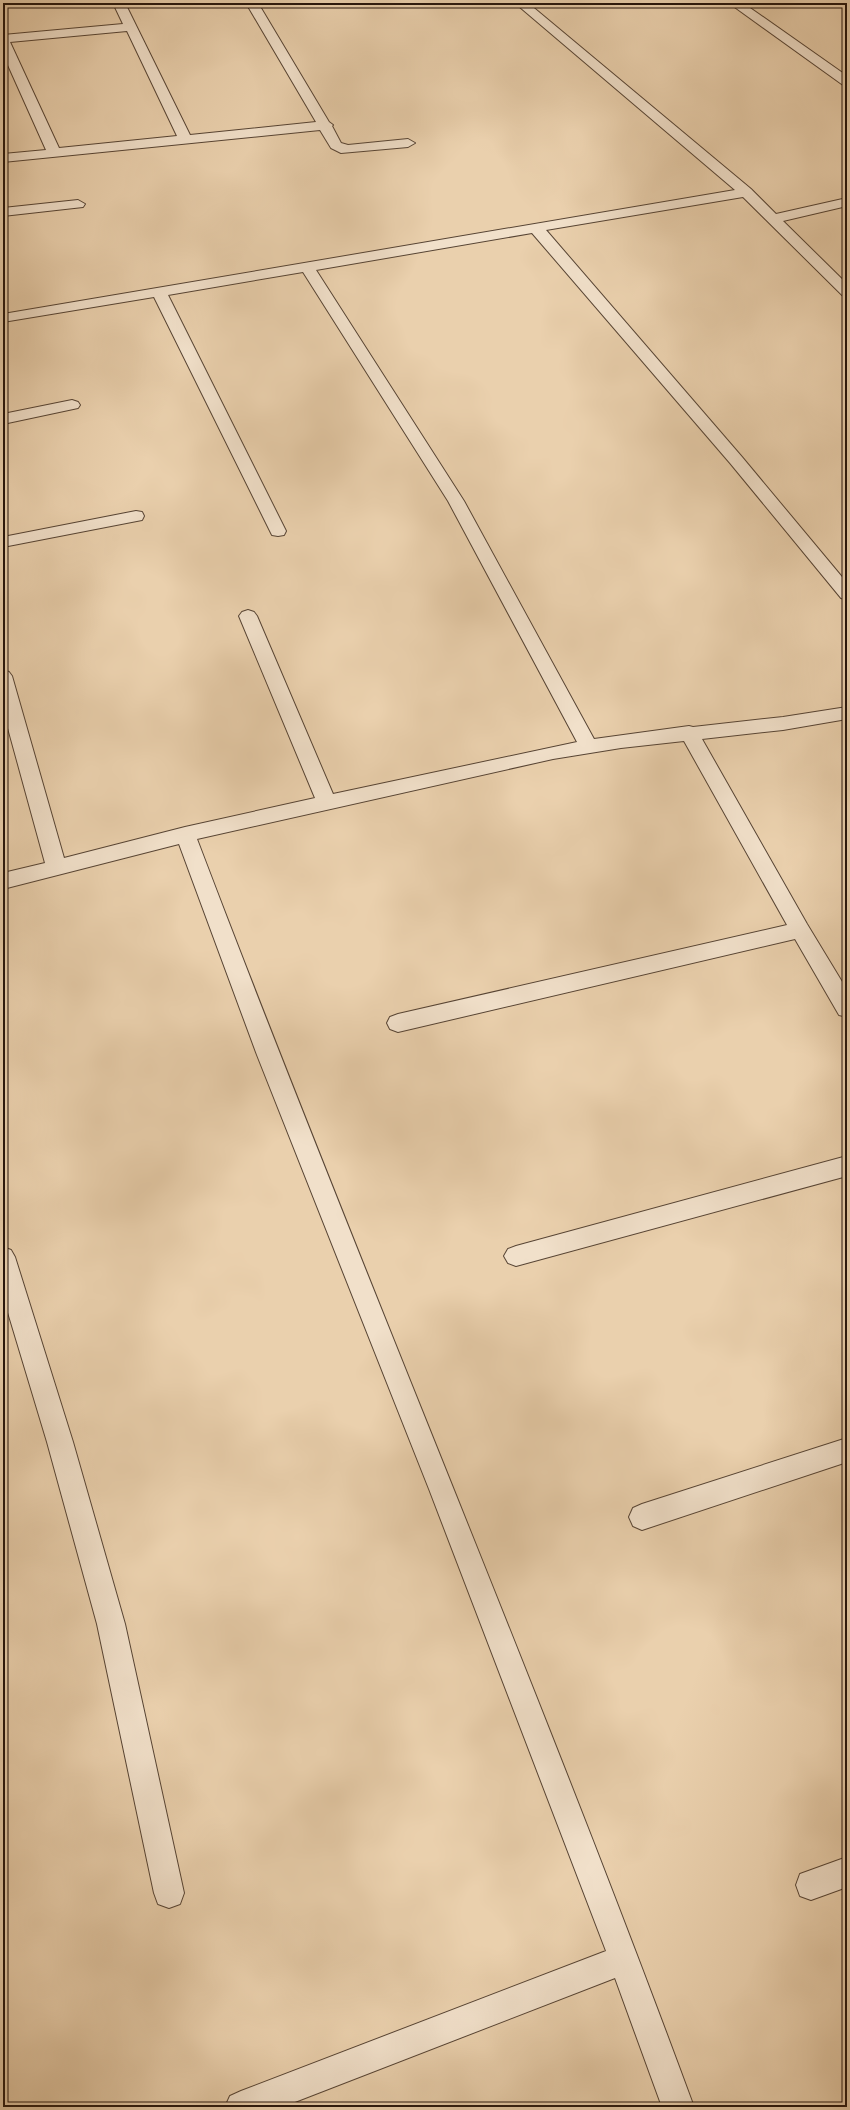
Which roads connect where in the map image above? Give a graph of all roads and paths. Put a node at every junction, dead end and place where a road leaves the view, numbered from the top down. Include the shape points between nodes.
1 (119, 3) edge
2 (252, 3) edge
3 (521, 3) edge
4 (735, 3) edge
5 (131, 27) junction
6 (3, 39) edge
7 (847, 82) edge
8 (326, 125) junction
9 (185, 139) junction
10 (408, 143) dead end
11 (54, 152) junction
12 (3, 158) edge
13 (746, 192) junction
14 (847, 202) edge
15 (78, 204) dead end
16 (3, 212) edge
17 (772, 219) junction
18 (535, 227) junction
19 (307, 267) junction
20 (159, 292) junction
21 (847, 292) edge
22 (3, 318) edge
23 (72, 405) dead end
24 (3, 419) edge
25 (136, 516) dead end
26 (278, 531) dead end
27 (3, 542) edge
28 (847, 594) edge
29 (248, 616) dead end
30 (3, 676) edge
31 (847, 713) edge
32 (689, 732) junction
33 (589, 746) junction
34 (326, 801) junction
35 (185, 834) junction
36 (56, 867) junction
37 (3, 881) edge
38 (800, 930) junction
39 (847, 1009) edge
40 (398, 1023) dead end
41 (847, 1166) edge
42 (516, 1256) dead end
43 (3, 1257) edge
44 (847, 1450) edge
45 (642, 1517) dead end
46 (847, 1872) edge
47 (811, 1885) dead end
48 (169, 1893) dead end
49 (624, 1959) junction
50 (240, 2107) edge
51 (678, 2107) edge

1 - 5 street
2 - 8 street
3 - 13 street
4 - 7 street
5 - 6 street
5 - 9 street
6 - 11 street
8 - 9 street
8 - 10 street via 336,145 341,149
9 - 11 street
11 - 12 street
13 - 17 street
13 - 18 street
14 - 17 street
15 - 16 street
17 - 21 street
18 - 19 street
18 - 28 street via 736,460
19 - 20 street
19 - 33 street via 456,501
20 - 22 street
20 - 26 street
23 - 24 street
25 - 27 street
29 - 34 street
30 - 36 street
31 - 32 street via 775,725
32 - 33 street
32 - 38 street
33 - 34 street
34 - 35 street
35 - 36 street
35 - 49 street via 268,1055 439,1481
36 - 37 street
38 - 39 street
38 - 40 street
41 - 42 street
43 - 48 street via 60,1442 111,1624
44 - 45 street
46 - 47 street
49 - 50 street
49 - 51 street

